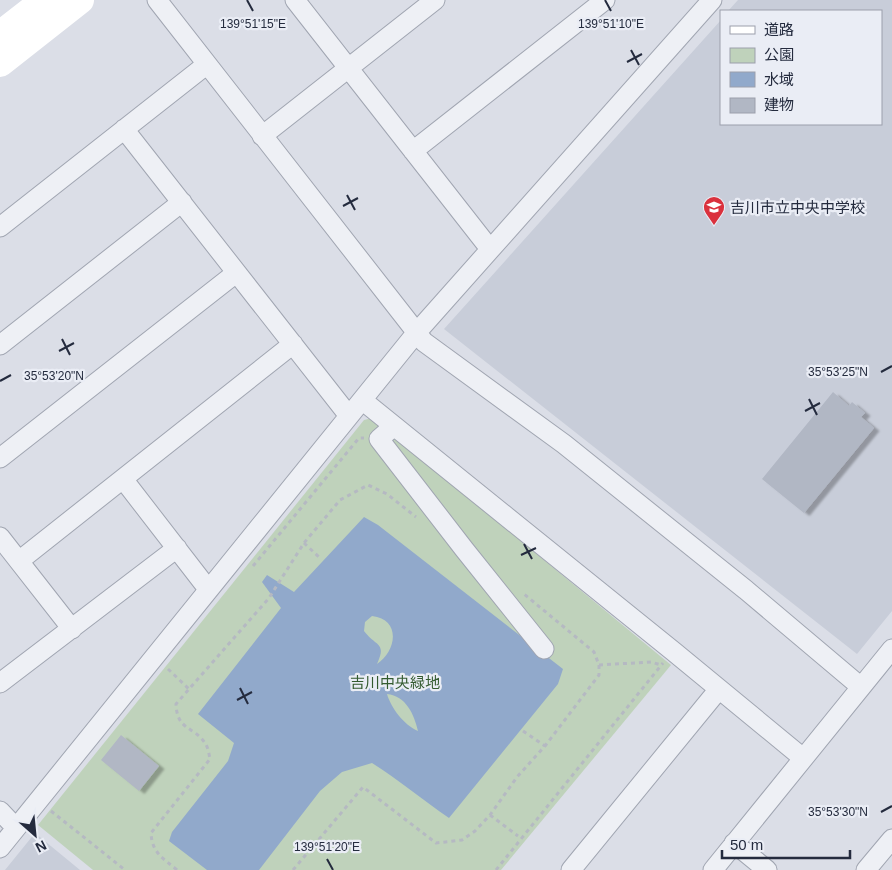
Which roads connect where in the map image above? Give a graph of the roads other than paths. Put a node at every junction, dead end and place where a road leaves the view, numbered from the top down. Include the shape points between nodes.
1 (45, 0) edge
2 (80, 0) edge
3 (157, 0) edge
4 (295, 0) edge
5 (435, 0) edge
6 (604, 0) edge
7 (712, 0) edge
8 (0, 35) edge
9 (0, 63) edge
10 (206, 65) junction
11 (348, 69) junction
12 (124, 129) junction
13 (262, 136) junction
14 (413, 151) junction
15 (182, 202) junction
16 (0, 227) edge
17 (490, 250) junction
18 (236, 273) junction
19 (416, 332) junction
20 (293, 344) junction
21 (0, 345) edge
22 (362, 400) junction
23 (349, 416) junction
24 (394, 426) junction
25 (0, 458) edge
26 (122, 479) junction
27 (0, 537) edge
28 (177, 548) junction
29 (19, 560) junction
30 (208, 589) junction
31 (72, 629) junction
32 (544, 649) dead end
33 (892, 649) edge
34 (0, 683) edge
35 (862, 687) junction
36 (719, 689) junction
37 (803, 758) junction
38 (0, 811) edge
39 (16, 828) junction
40 (892, 838) edge
41 (734, 843) junction
42 (0, 848) edge
43 (571, 870) edge
44 (713, 870) edge
45 (767, 870) edge
46 (866, 870) edge

1 - 8 main road
2 - 9 main road
3 - 10 street
4 - 11 street
5 - 11 street
6 - 14 street
7 - 17 street
10 - 12 street
10 - 13 street
11 - 13 street
11 - 14 street
12 - 15 street
12 - 16 street
13 - 19 street
14 - 17 street
15 - 18 street
15 - 21 street
17 - 19 street
18 - 20 street
18 - 25 street
19 - 22 street
19 - 35 street via 428,345 644,507
20 - 23 street
20 - 26 street
22 - 23 street
22 - 24 street
23 - 30 street
24 - 32 street via 379,439
24 - 36 street via 667,658
26 - 28 street
26 - 29 street
27 - 29 street
28 - 30 street
28 - 31 street
29 - 31 street
30 - 39 street
31 - 34 street
33 - 35 street
35 - 37 street
36 - 37 street
36 - 43 street
37 - 41 street
38 - 39 street
39 - 42 street
40 - 46 street
41 - 44 street
41 - 45 street

